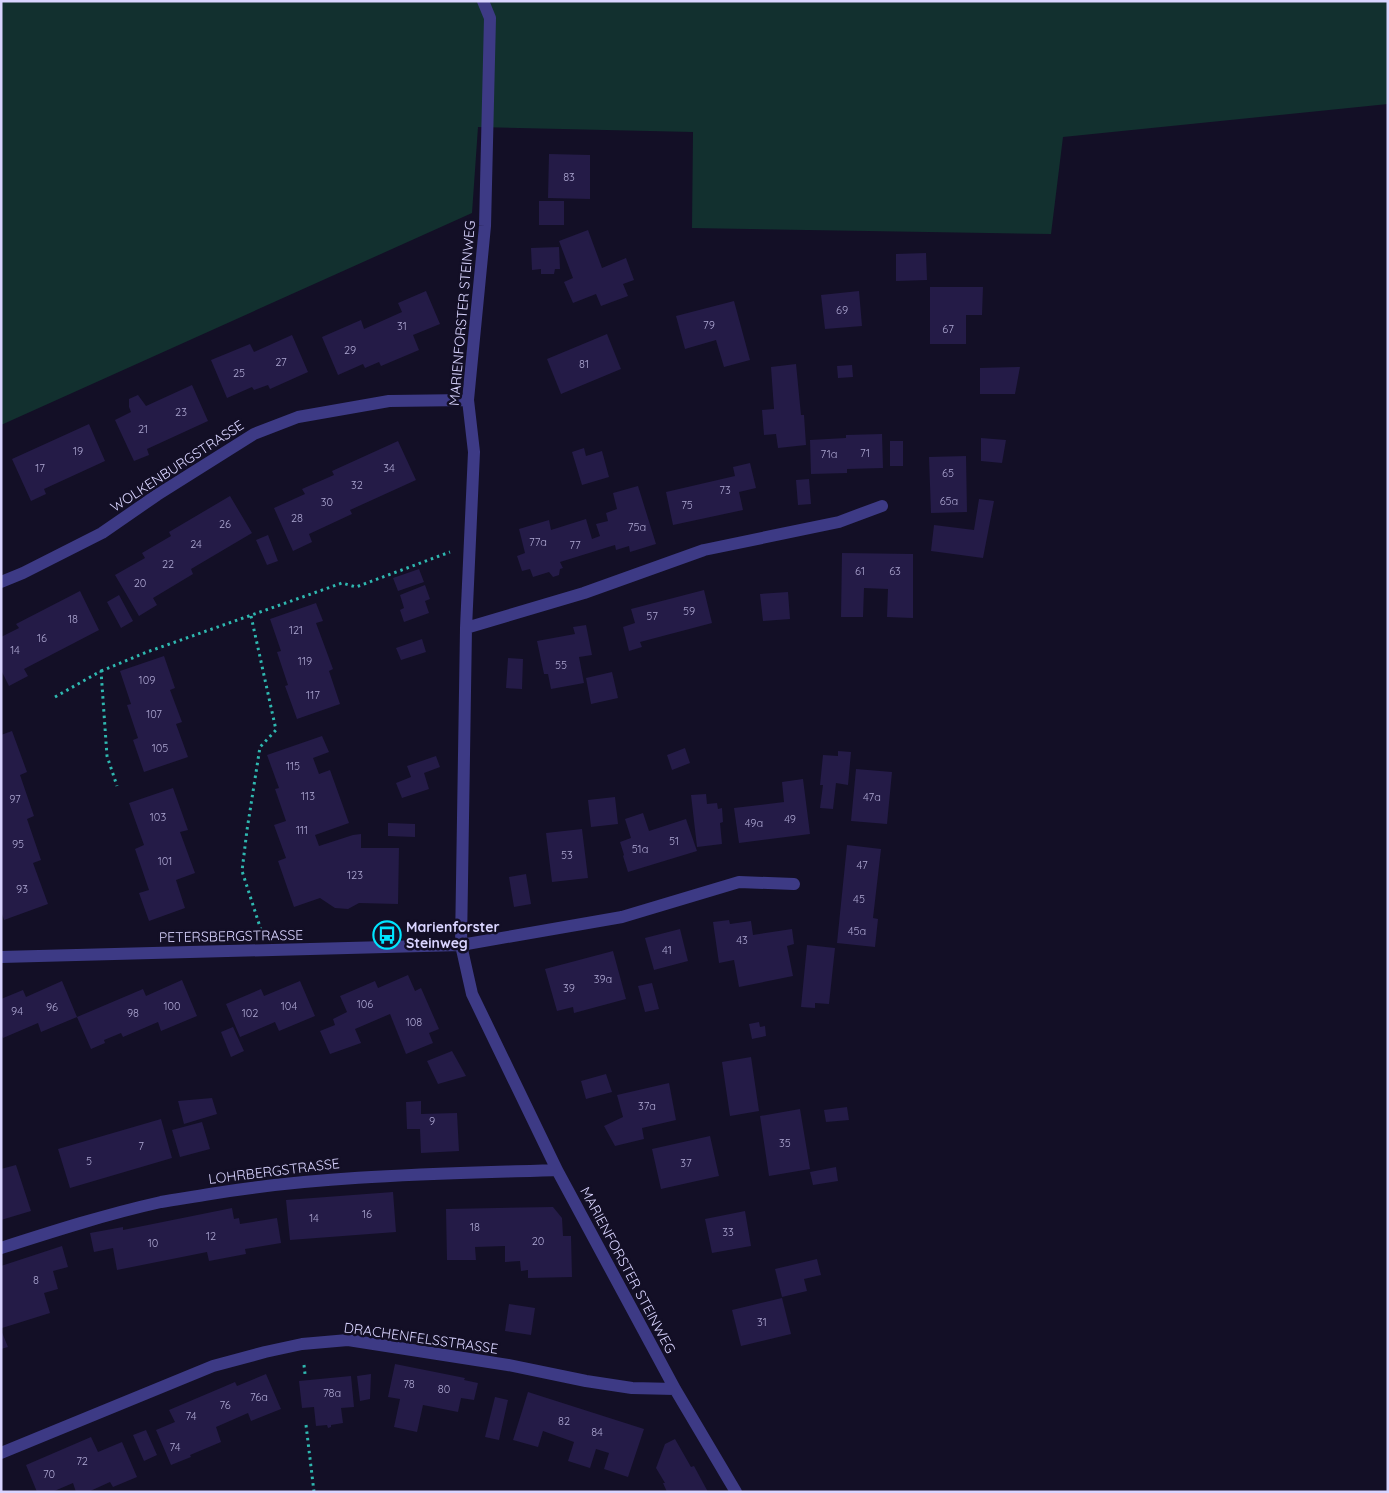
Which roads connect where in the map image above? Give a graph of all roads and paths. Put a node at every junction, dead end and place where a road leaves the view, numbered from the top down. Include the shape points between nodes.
1 (483, 1) edge
2 (468, 400) junction
3 (882, 506) dead end
4 (470, 544) junction
5 (1, 582) edge
6 (251, 616) junction
7 (466, 628) junction
8 (100, 671) junction
9 (55, 697) dead end
10 (117, 786) dead end
11 (794, 884) dead end
12 (461, 945) junction
13 (267, 950) junction
14 (1, 957) edge
15 (557, 1170) junction
16 (1, 1248) edge
17 (675, 1389) junction
18 (306, 1425) dead end
19 (1, 1453) edge
20 (314, 1492) edge
21 (736, 1492) edge

1 - 2 street, MARIENFORSTER STEINWEG via 490,18 486,201
2 - 4 street, MARIENFORSTER STEINWEG via 474,452
2 - 5 street, WOLKENBURGSTRASSE via 389,401 298,417 254,434 102,533
3 - 7 street via 839,522 704,550 584,594
4 - 6 path via 356,587 342,583
4 - 7 street, MARIENFORSTER STEINWEG
6 - 8 path
6 - 13 path via 276,730 260,747 242,871
7 - 12 street, MARIENFORSTER STEINWEG
8 - 9 path
8 - 10 path via 108,756
11 - 12 street via 739,882 622,917
12 - 13 street, PETERSBERGSTRASSE
12 - 15 street, MARIENFORSTER STEINWEG via 472,994
13 - 14 street, PETERSBERGSTRASSE
15 - 16 street, LOHRBERGSTRASSE via 397,1175 256,1186 162,1202
15 - 17 street, MARIENFORSTER STEINWEG
17 - 19 street, DRACHENFELSSTRASSE via 632,1388 348,1340 302,1344 213,1366
17 - 21 street, MARIENFORSTER STEINWEG
18 - 20 path

